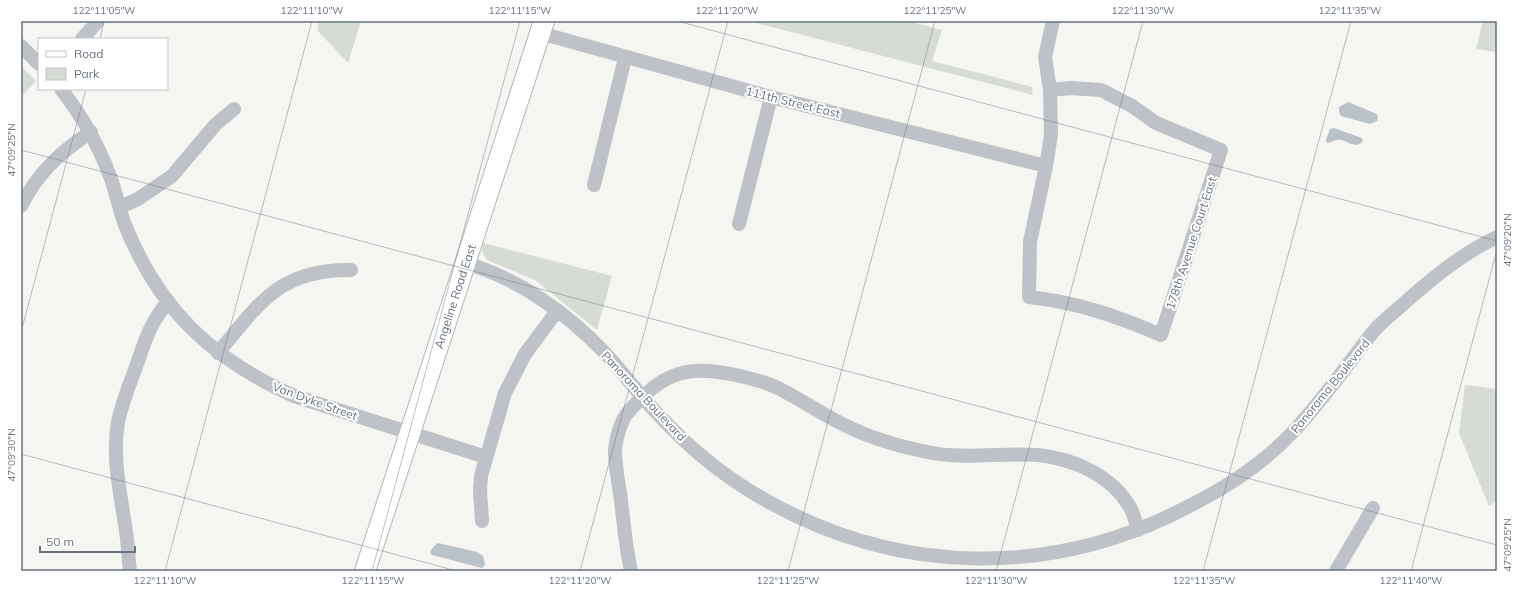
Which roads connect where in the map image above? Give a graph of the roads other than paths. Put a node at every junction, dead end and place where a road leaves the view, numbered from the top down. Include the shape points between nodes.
1 (98, 21) edge
2 (1052, 21) edge
3 (542, 27) edge
4 (83, 38) edge
5 (21, 46) edge
6 (625, 58) junction
7 (38, 63) edge
8 (62, 90) edge
9 (1050, 90) junction
10 (771, 97) junction
11 (234, 109) dead end
12 (91, 132) junction
13 (1046, 166) junction
14 (594, 185) dead end
15 (21, 206) edge
16 (120, 207) junction
17 (739, 224) dead end
18 (1497, 238) edge
19 (465, 263) junction
20 (351, 270) dead end
21 (168, 302) junction
22 (557, 311) junction
23 (218, 353) junction
24 (643, 397) junction
25 (410, 434) junction
26 (486, 457) junction
27 (1373, 508) dead end
28 (482, 521) dead end
29 (1138, 530) junction
30 (971, 565) edge
31 (130, 571) edge
32 (365, 571) edge
33 (632, 571) edge
34 (1336, 571) edge

1 - 4 street
2 - 9 street via 1045,57
3 - 6 street, 111th Street East
3 - 19 street, Angeline Road East
5 - 7 street
6 - 10 street, 111th Street East
6 - 14 street
8 - 12 street, Van Dyke Street
9 - 13 street via 1051,135
9 - 13 street, 178th Avenue Court East via 1101,90 1132,106 1156,123 1221,150 1161,335 1115,316 1059,300 1029,297 1030,242
10 - 13 street, 111th Street East
10 - 17 street
11 - 16 street via 215,125 172,176 138,199
12 - 15 street via 52,162
12 - 16 street, Van Dyke Street via 111,177
16 - 21 street, Van Dyke Street via 137,252
18 - 29 street, Panorama Boulevard via 1477,247 1448,266 1376,328 1317,405 1290,435 1254,467 1211,495 1168,518
19 - 22 street, Panorama Boulevard via 487,269 518,285
19 - 25 street, Angeline Road East
20 - 23 street via 311,274 279,287 256,306
21 - 23 street, Van Dyke Street via 193,331
21 - 31 street via 145,337 118,423 116,471 126,528
22 - 24 street, Panorama Boulevard via 604,351
22 - 26 street via 525,354 513,377
23 - 25 street, Van Dyke Street via 259,380 294,396
24 - 29 street via 654,386 683,372 695,369 710,370 764,382 853,429 928,452 972,456 1038,455 1057,458 1093,472 1109,482 1131,510
24 - 30 street, Panorama Boulevard via 676,433 730,479 789,513 860,540
24 - 33 street via 624,417 615,448 627,551
25 - 26 street, Van Dyke Street
25 - 32 street, Angeline Road East
26 - 28 street via 480,490
27 - 34 street
29 - 30 street, Panorama Boulevard via 1074,550

